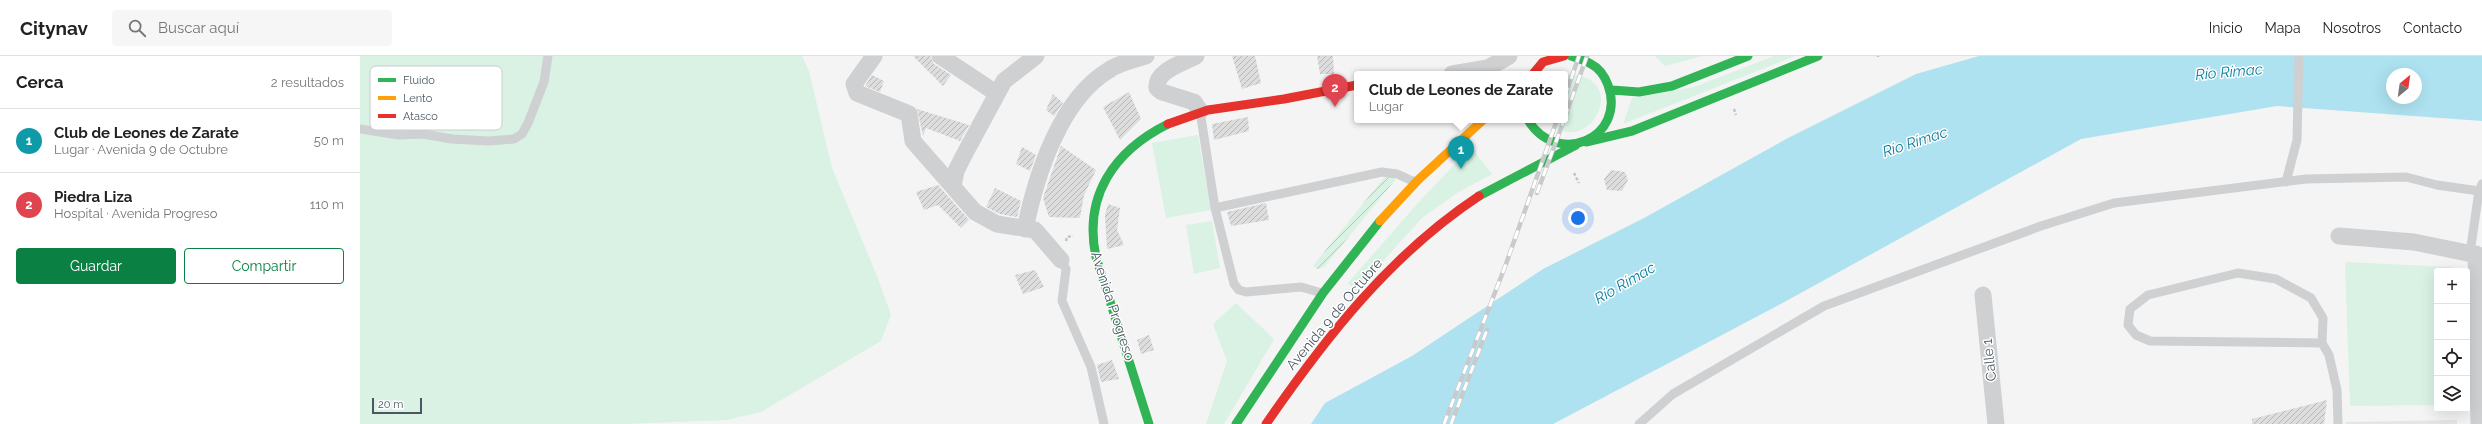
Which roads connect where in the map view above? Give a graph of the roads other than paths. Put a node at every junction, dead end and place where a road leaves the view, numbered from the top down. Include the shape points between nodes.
1 (548, 56) edge
2 (874, 56) edge
3 (940, 56) edge
4 (1036, 56) edge
5 (1146, 56) edge
6 (1196, 56) edge
7 (1509, 56) edge
8 (1564, 56) edge
9 (1571, 56) edge
10 (1716, 56) edge
11 (1748, 56) edge
12 (1818, 56) edge
13 (2299, 56) edge
14 (1546, 59) edge
15 (1710, 70) junction
16 (1470, 71) edge
17 (1536, 71) edge
18 (1354, 86) edge
19 (1612, 90) junction
20 (996, 93) junction
21 (1200, 112) junction
22 (1480, 123) edge
23 (1530, 123) edge
24 (360, 129) edge
25 (1586, 142) junction
26 (1576, 145) junction
27 (1414, 182) junction
28 (2286, 182) junction
29 (953, 186) junction
30 (2480, 188) edge
31 (2479, 206) edge
32 (1215, 208) junction
33 (1025, 229) junction
34 (2339, 236) dead end
35 (2476, 254) edge
36 (1061, 260) joint
37 (1323, 293) junction
38 (1983, 295) dead end
39 (2322, 343) junction
40 (1104, 424) edge
41 (1149, 424) edge
42 (1236, 424) edge
43 (1266, 424) edge
44 (1639, 424) edge
45 (1996, 424) edge
46 (2338, 424) edge
47 (2479, 424) edge

1 - 24 lane via 544,82 528,123 522,134 514,139 452,139
2 - 29 street via 854,84 854,88 857,92 909,114 913,141
3 - 20 street
4 - 20 street via 1004,81
5 - 33 street via 1109,69 1090,84 1071,106 1042,168
6 - 21 street via 1160,75 1156,82 1157,88 1162,92 1194,102
7 - 16 street via 1488,68
8 - 14 main road
9 - 19 main road via 1603,67
10 - 15 lane
11 - 15 main road
12 - 25 main road via 1632,131
13 - 28 lane via 2297,140
14 - 17 main road
15 - 19 main road via 1672,86 1639,92
18 - 21 main road, Avenida Progreso via 1274,102
19 - 25 main road via 1611,115 1605,126
20 - 29 street via 961,160
21 - 32 lane
21 - 41 main road, Avenida Progreso via 1151,133 1132,146 1112,169 1095,203 1092,236 1097,262
22 - 27 main road, Avenida 9 de Octubre
23 - 26 main road via 1537,133 1549,141 1562,145
25 - 26 main road
26 - 43 main road, Avenida 9 de Octubre via 1489,190 1408,251 1368,290 1335,330
27 - 32 lane via 1398,174 1382,172
27 - 37 main road, Avenida 9 de Octubre via 1380,219
28 - 30 lane via 2306,179 2406,177 2437,185
28 - 44 lane via 2114,203 2041,226 1824,306 1673,394
29 - 33 street via 958,196 975,212 997,224
30 - 31 lane
31 - 35 lane
32 - 37 lane via 1234,284 1239,290 1246,292 1301,287
33 - 36 street via 1035,230
34 - 35 street via 2414,242
35 - 47 street
36 - 40 lane via 1066,269 1062,301 1091,367
37 - 42 main road, Avenida 9 de Octubre
38 - 45 street, Calle 1
39 - 39 lane via 2150,341 2136,335 2128,325 2130,309 2148,296 2238,273 2276,279 2311,298 2323,318
39 - 46 lane via 2329,355 2337,390

